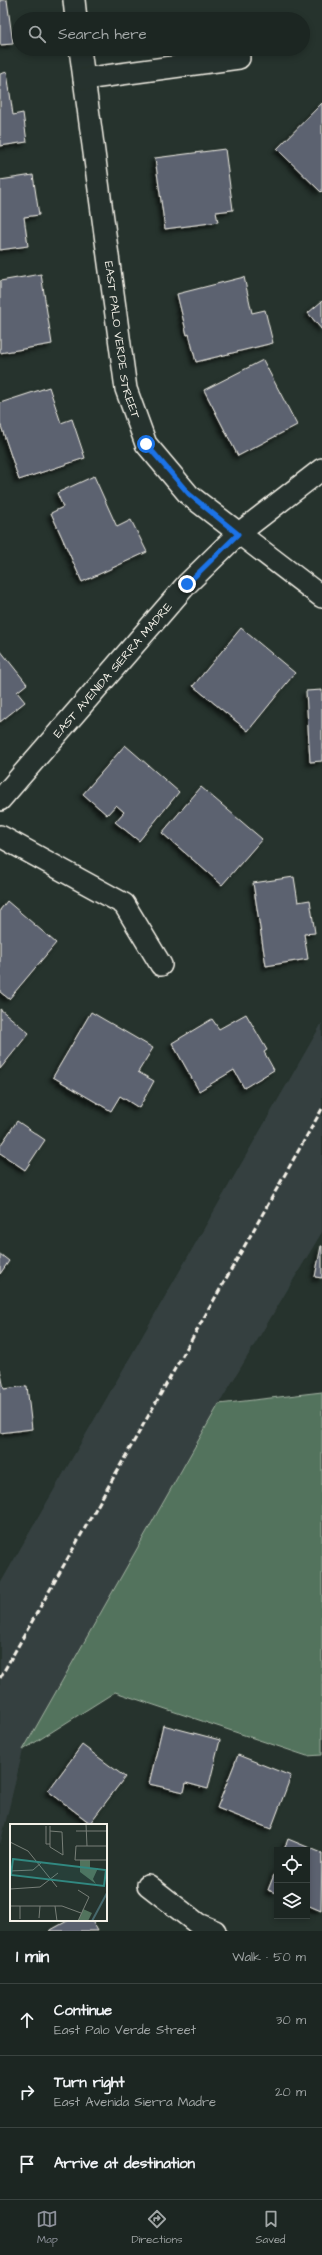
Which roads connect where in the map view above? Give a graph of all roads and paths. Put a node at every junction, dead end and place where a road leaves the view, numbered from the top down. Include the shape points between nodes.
1 (74, 0) edge
2 (75, 12) edge
3 (81, 56) edge
4 (238, 58) dead end
5 (84, 79) junction
6 (322, 469) edge
7 (238, 534) junction
8 (322, 598) edge
9 (0, 800) edge
10 (0, 836) edge
11 (161, 965) dead end
12 (148, 1886) dead end
13 (215, 1931) edge

1 - 2 street
3 - 5 street, EAST PALO VERDE STREET
4 - 5 street
5 - 7 street, EAST PALO VERDE STREET via 126,390 146,444 189,494
6 - 7 street, EAST AVENIDA SIERRA MADRE
7 - 8 street, EAST PALO VERDE STREET
7 - 9 street, EAST AVENIDA SIERRA MADRE via 187,584
10 - 11 street via 124,904
12 - 13 street via 198,1924

